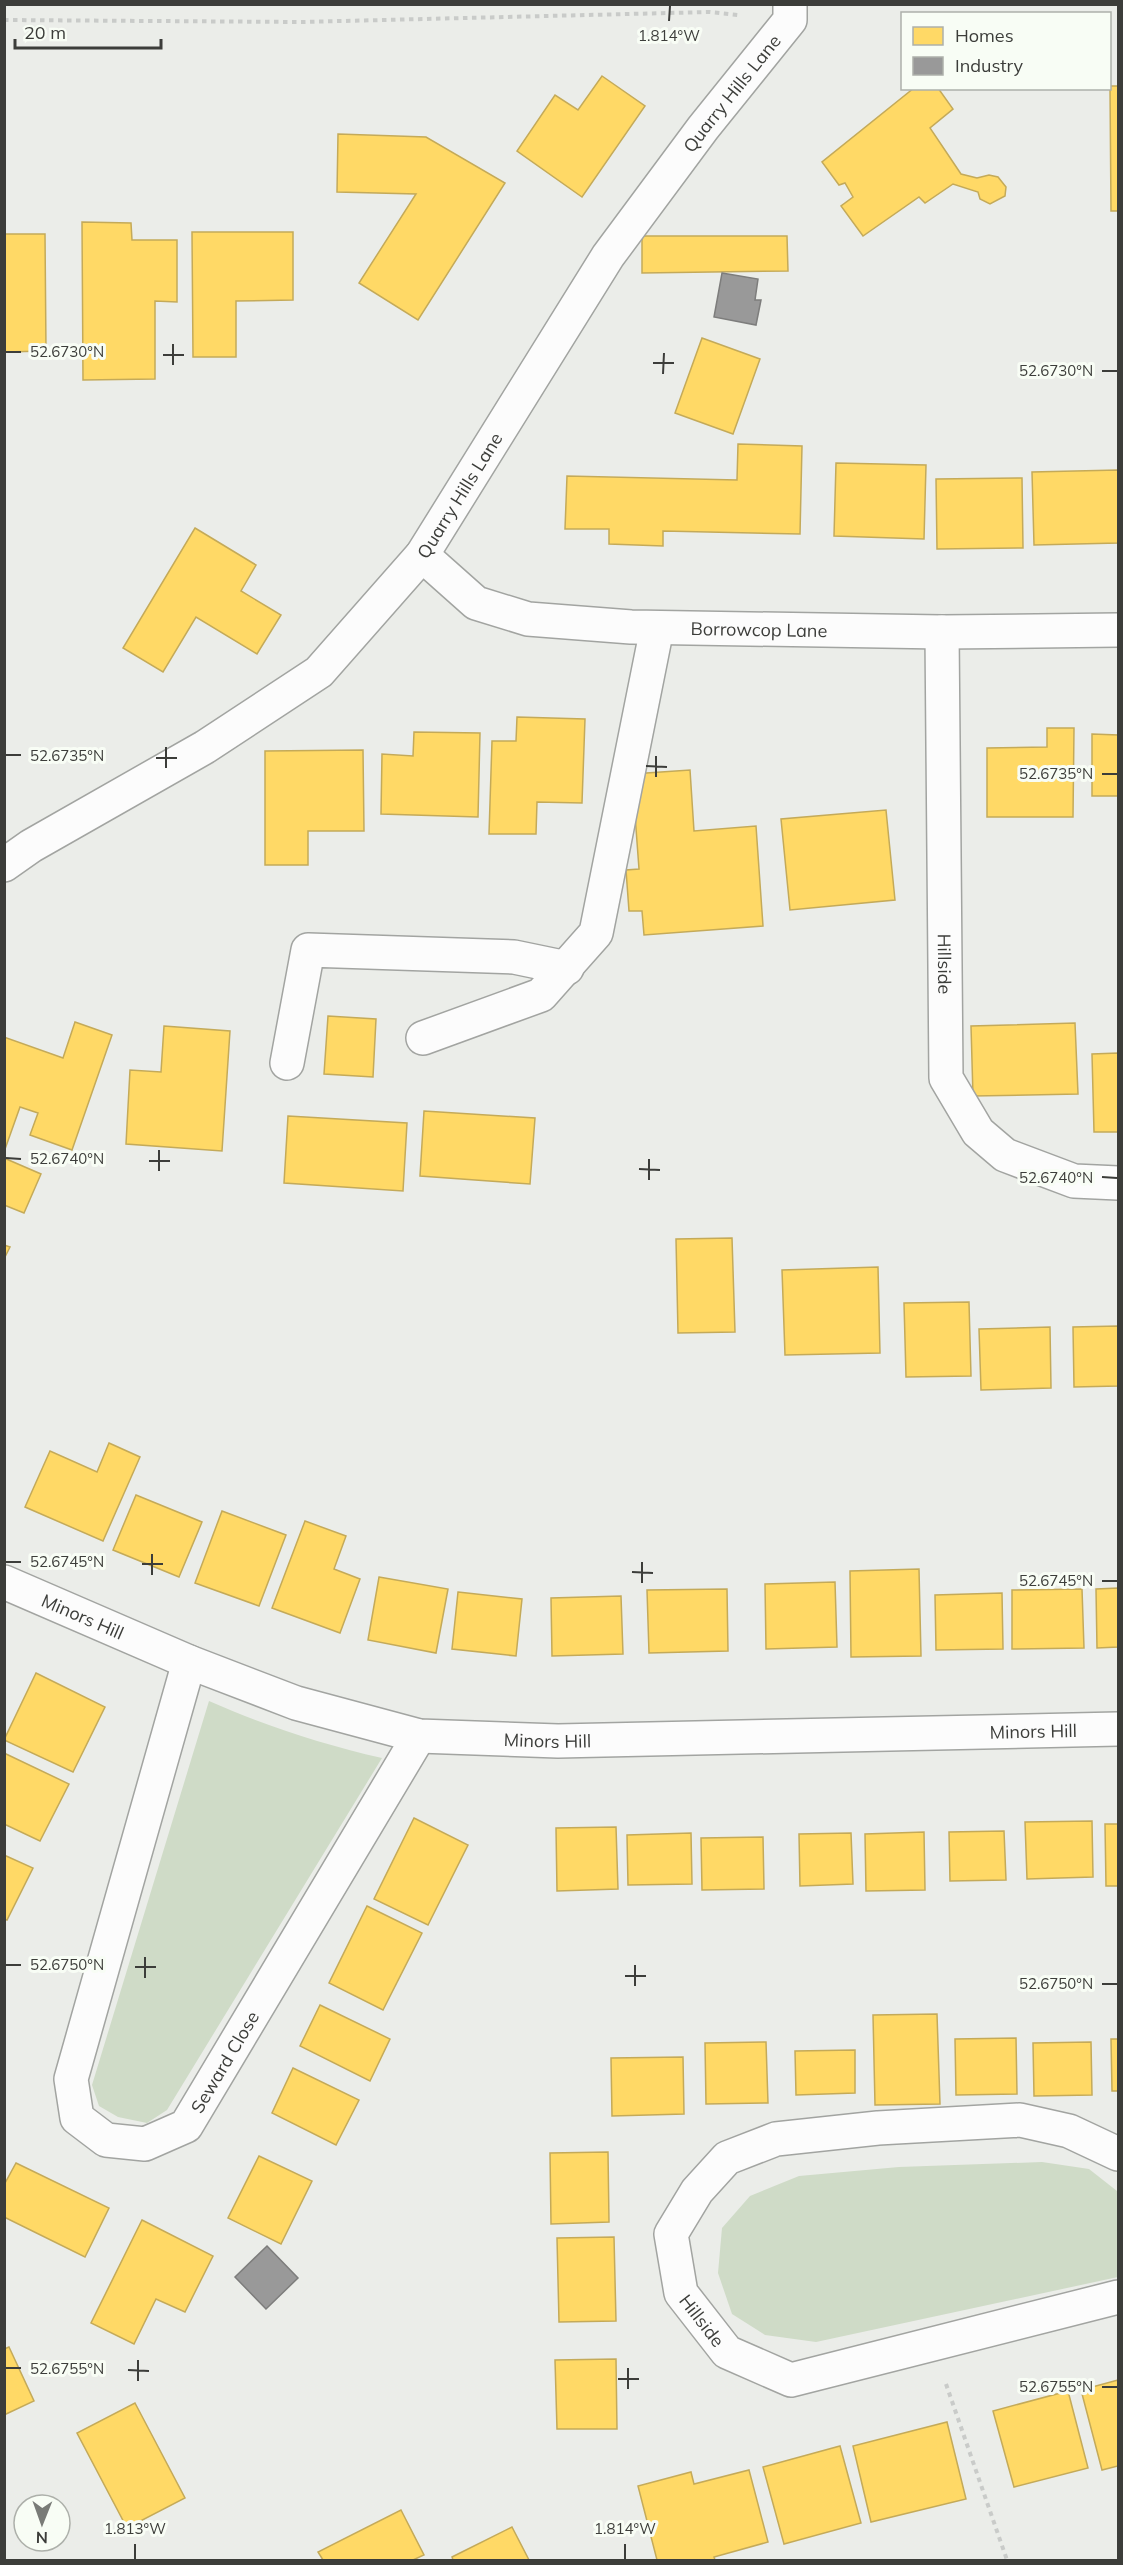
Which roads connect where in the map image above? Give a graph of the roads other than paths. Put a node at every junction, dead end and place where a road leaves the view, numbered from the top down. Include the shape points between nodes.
1 (790, 12) edge
2 (422, 555) junction
3 (657, 628) junction
4 (1119, 630) edge
5 (942, 632) junction
6 (4, 865) edge
7 (567, 968) junction
8 (423, 1038) dead end
9 (287, 1063) dead end
10 (1119, 1183) edge
11 (4, 1582) edge
12 (189, 1662) junction
13 (1119, 1729) edge
14 (419, 1736) junction
15 (1119, 2154) edge
16 (1119, 2297) edge

1 - 2 street, Quarry Hills Lane via 608,256
2 - 3 street, Borrowcop Lane via 476,603 528,619
2 - 6 street, Quarry Hills Lane via 319,672 205,747
3 - 5 street, Borrowcop Lane
3 - 7 street via 596,933
4 - 5 street, Borrowcop Lane
5 - 10 street, Hillside via 946,1078 978,1132 1005,1155 1074,1181
7 - 8 street via 541,995
7 - 9 street via 514,957 308,950
11 - 12 street, Minors Hill
12 - 14 street, Minors Hill via 296,1703
12 - 14 street, Seward Close via 71,2079 77,2118 106,2140 146,2144 186,2126
13 - 14 street, Minors Hill via 558,1741
15 - 16 street, Hillside via 1069,2131 1020,2120 878,2128 776,2139 727,2158 697,2191 671,2235 681,2293 727,2352 791,2380

